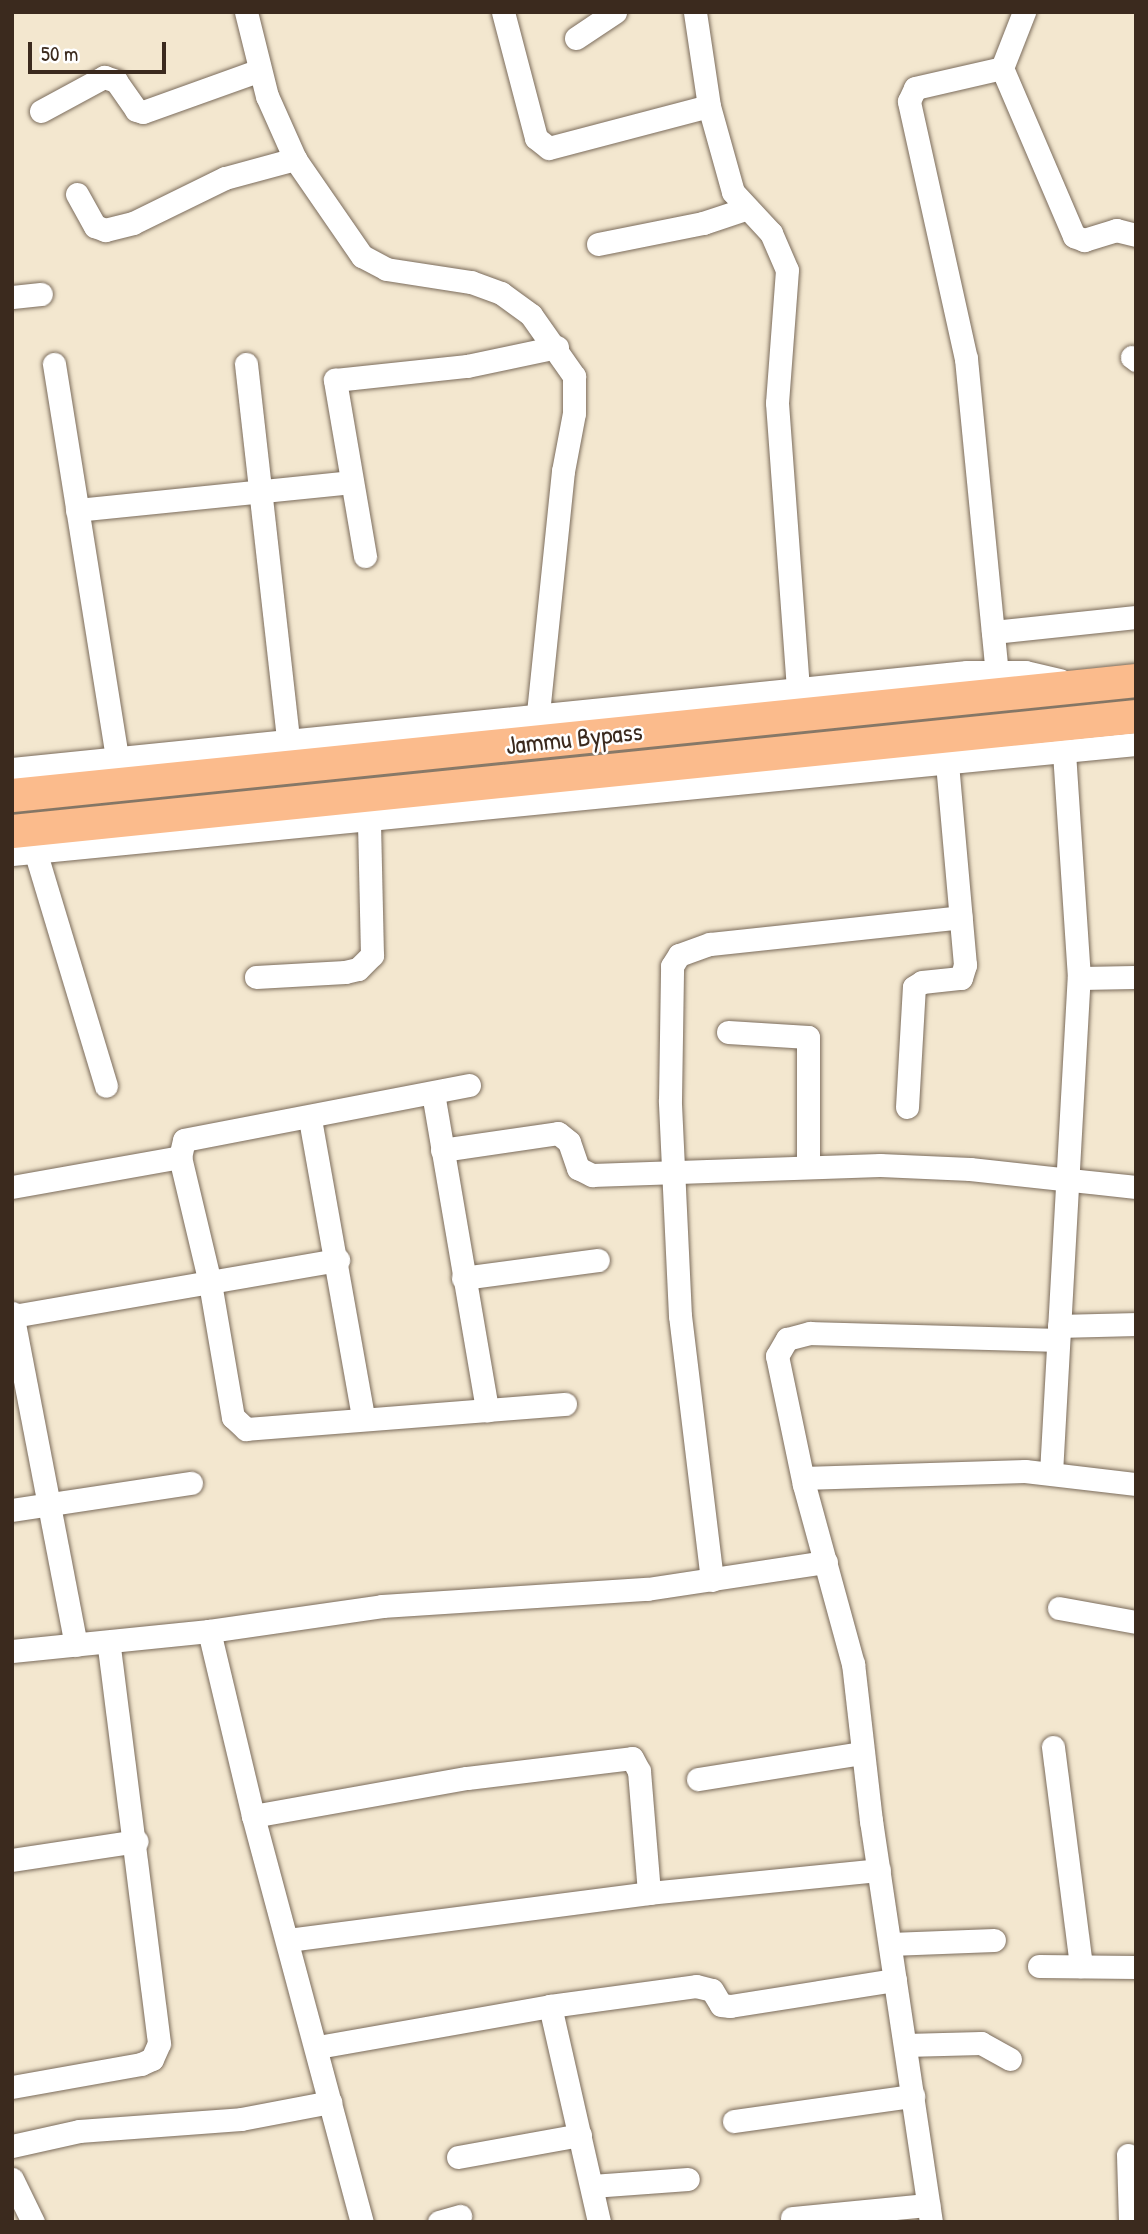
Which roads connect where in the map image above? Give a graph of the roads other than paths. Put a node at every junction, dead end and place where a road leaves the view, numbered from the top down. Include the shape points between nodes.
1 (246, 12) edge
2 (503, 12) edge
3 (615, 12) edge
4 (695, 12) edge
5 (1024, 12) edge
6 (576, 38) dead end
7 (1002, 68) junction
8 (260, 70) junction
9 (709, 106) junction
10 (41, 111) dead end
11 (295, 159) junction
12 (77, 194) dead end
13 (745, 209) junction
14 (1136, 235) edge
15 (598, 244) dead end
16 (41, 294) dead end
17 (12, 297) edge
18 (557, 347) junction
19 (54, 364) dead end
20 (246, 364) dead end
21 (351, 482) junction
22 (263, 491) junction
23 (77, 510) junction
24 (365, 556) dead end
25 (1136, 617) edge
26 (993, 632) junction
27 (1136, 680) edge
28 (998, 683) junction
29 (798, 691) junction
30 (538, 715) junction
31 (1136, 716) edge
32 (288, 739) junction
33 (1136, 744) edge
34 (1064, 751) junction
35 (117, 758) junction
36 (947, 762) junction
37 (12, 769) edge
38 (12, 795) edge
39 (369, 820) junction
40 (12, 831) edge
41 (12, 854) edge
42 (36, 854) junction
43 (961, 917) junction
44 (256, 977) dead end
45 (1136, 977) edge
46 (1079, 978) junction
47 (728, 1032) dead end
48 (106, 1086) dead end
49 (469, 1086) dead end
50 (433, 1093) junction
51 (907, 1107) dead end
52 (310, 1119) junction
53 (442, 1150) junction
54 (180, 1157) junction
55 (808, 1165) junction
56 (673, 1172) junction
57 (1068, 1180) junction
58 (12, 1187) edge
59 (1136, 1187) edge
60 (338, 1260) junction
61 (598, 1260) dead end
62 (463, 1278) junction
63 (209, 1283) junction
64 (13, 1315) edge
65 (1136, 1324) edge
66 (1059, 1333) junction
67 (19, 1391) edge
68 (565, 1404) dead end
69 (487, 1410) junction
70 (363, 1417) junction
71 (1051, 1473) junction
72 (803, 1478) junction
73 (191, 1483) dead end
74 (1136, 1484) edge
75 (50, 1506) junction
76 (12, 1510) edge
77 (825, 1562) junction
78 (712, 1580) junction
79 (1059, 1608) dead end
80 (1136, 1622) edge
81 (209, 1630) junction
82 (108, 1642) junction
83 (76, 1645) junction
84 (12, 1651) edge
85 (1053, 1747) dead end
86 (862, 1752) junction
87 (698, 1779) dead end
88 (253, 1816) junction
89 (137, 1841) junction
90 (12, 1860) edge
91 (879, 1870) junction
92 (649, 1893) junction
93 (288, 1940) junction
94 (994, 1940) dead end
95 (890, 1944) junction
96 (1039, 1966) dead end
97 (1081, 1966) junction
98 (1136, 1967) edge
99 (895, 1980) junction
100 (550, 2006) junction
101 (905, 2045) junction
102 (318, 2047) junction
103 (1010, 2059) dead end
104 (12, 2087) edge
105 (913, 2096) junction
106 (330, 2102) junction
107 (734, 2121) dead end
108 (580, 2135) junction
109 (12, 2146) edge
110 (1128, 2155) dead end
111 (457, 2157) dead end
112 (12, 2179) edge
113 (688, 2179) dead end
114 (592, 2186) junction
115 (929, 2213) edge
116 (792, 2218) dead end
117 (33, 2222) edge
118 (362, 2222) edge
119 (599, 2222) edge
120 (1130, 2222) edge

1 - 8 street
2 - 9 street via 536,138 544,147
3 - 6 street
4 - 9 street
5 - 7 street
7 - 14 street via 1074,236 1084,240 1116,230
7 - 26 street via 915,88 909,101 966,359
8 - 10 street via 143,112 136,110 116,81 104,76
8 - 11 street
9 - 13 street via 727,180
11 - 12 street via 225,178 133,223 105,230 95,226
11 - 18 street via 352,243 372,264 471,282 501,293 531,316
13 - 15 street via 703,223
13 - 29 street via 771,233 787,270 778,403
16 - 17 street
18 - 21 street via 467,366 335,380
18 - 30 street via 576,389
19 - 23 street
20 - 22 street
21 - 22 street
21 - 24 street
22 - 23 street
22 - 32 street
23 - 35 street
25 - 26 street
26 - 28 street
27 - 28 highway, Jammu Bypass via 1084,685
28 - 29 street
28 - 38 highway, Jammu Bypass
29 - 30 street
30 - 32 street
31 - 40 highway, Jammu Bypass
32 - 35 street
33 - 34 street
34 - 36 street
34 - 46 street
35 - 37 street
36 - 39 street
36 - 43 street
39 - 42 street
39 - 44 street via 372,955 358,969 345,972
41 - 42 street
42 - 48 street
43 - 51 street via 964,974 955,981 922,982 914,987
43 - 56 street via 710,944 678,955 669,981
45 - 46 street
46 - 57 street
47 - 55 street via 808,1037
49 - 50 street
50 - 52 street
50 - 53 street
52 - 54 street via 191,1136 180,1147
52 - 60 street
53 - 56 street via 558,1133 565,1136 578,1168 587,1175
53 - 62 street
54 - 58 street
54 - 63 street
55 - 56 street
55 - 57 street via 970,1169
56 - 78 street via 680,1315
57 - 59 street
57 - 66 street
60 - 63 street
60 - 70 street
61 - 62 street
62 - 69 street
63 - 64 street
63 - 70 street via 237,1426 246,1429
64 - 67 street
65 - 66 street
66 - 71 street
66 - 72 street via 810,1333 787,1339 777,1356 777,1367
67 - 75 street
68 - 69 street
69 - 70 street
71 - 72 street
71 - 74 street
72 - 77 street
73 - 75 street
75 - 76 street
75 - 83 street
77 - 78 street
77 - 86 street via 853,1664
78 - 81 street via 587,1594 382,1606
79 - 80 street
81 - 82 street
81 - 88 street
82 - 83 street
82 - 89 street
83 - 84 street
85 - 97 street
86 - 87 street
86 - 91 street
88 - 92 street via 479,1776 632,1758 639,1771
88 - 93 street
89 - 90 street
89 - 104 street via 157,2053 141,2064
91 - 92 street
91 - 95 street
92 - 93 street
93 - 102 street
94 - 95 street
95 - 99 street
96 - 97 street
97 - 98 street
99 - 100 street via 730,2006 721,2005 706,1986
99 - 101 street
100 - 102 street
100 - 108 street
101 - 103 street via 981,2043
101 - 105 street
102 - 106 street
105 - 107 street
105 - 115 street
106 - 109 street via 241,2119 79,2131
106 - 118 street
108 - 111 street
108 - 114 street
110 - 120 street
112 - 117 street
113 - 114 street
114 - 119 street
115 - 116 street

